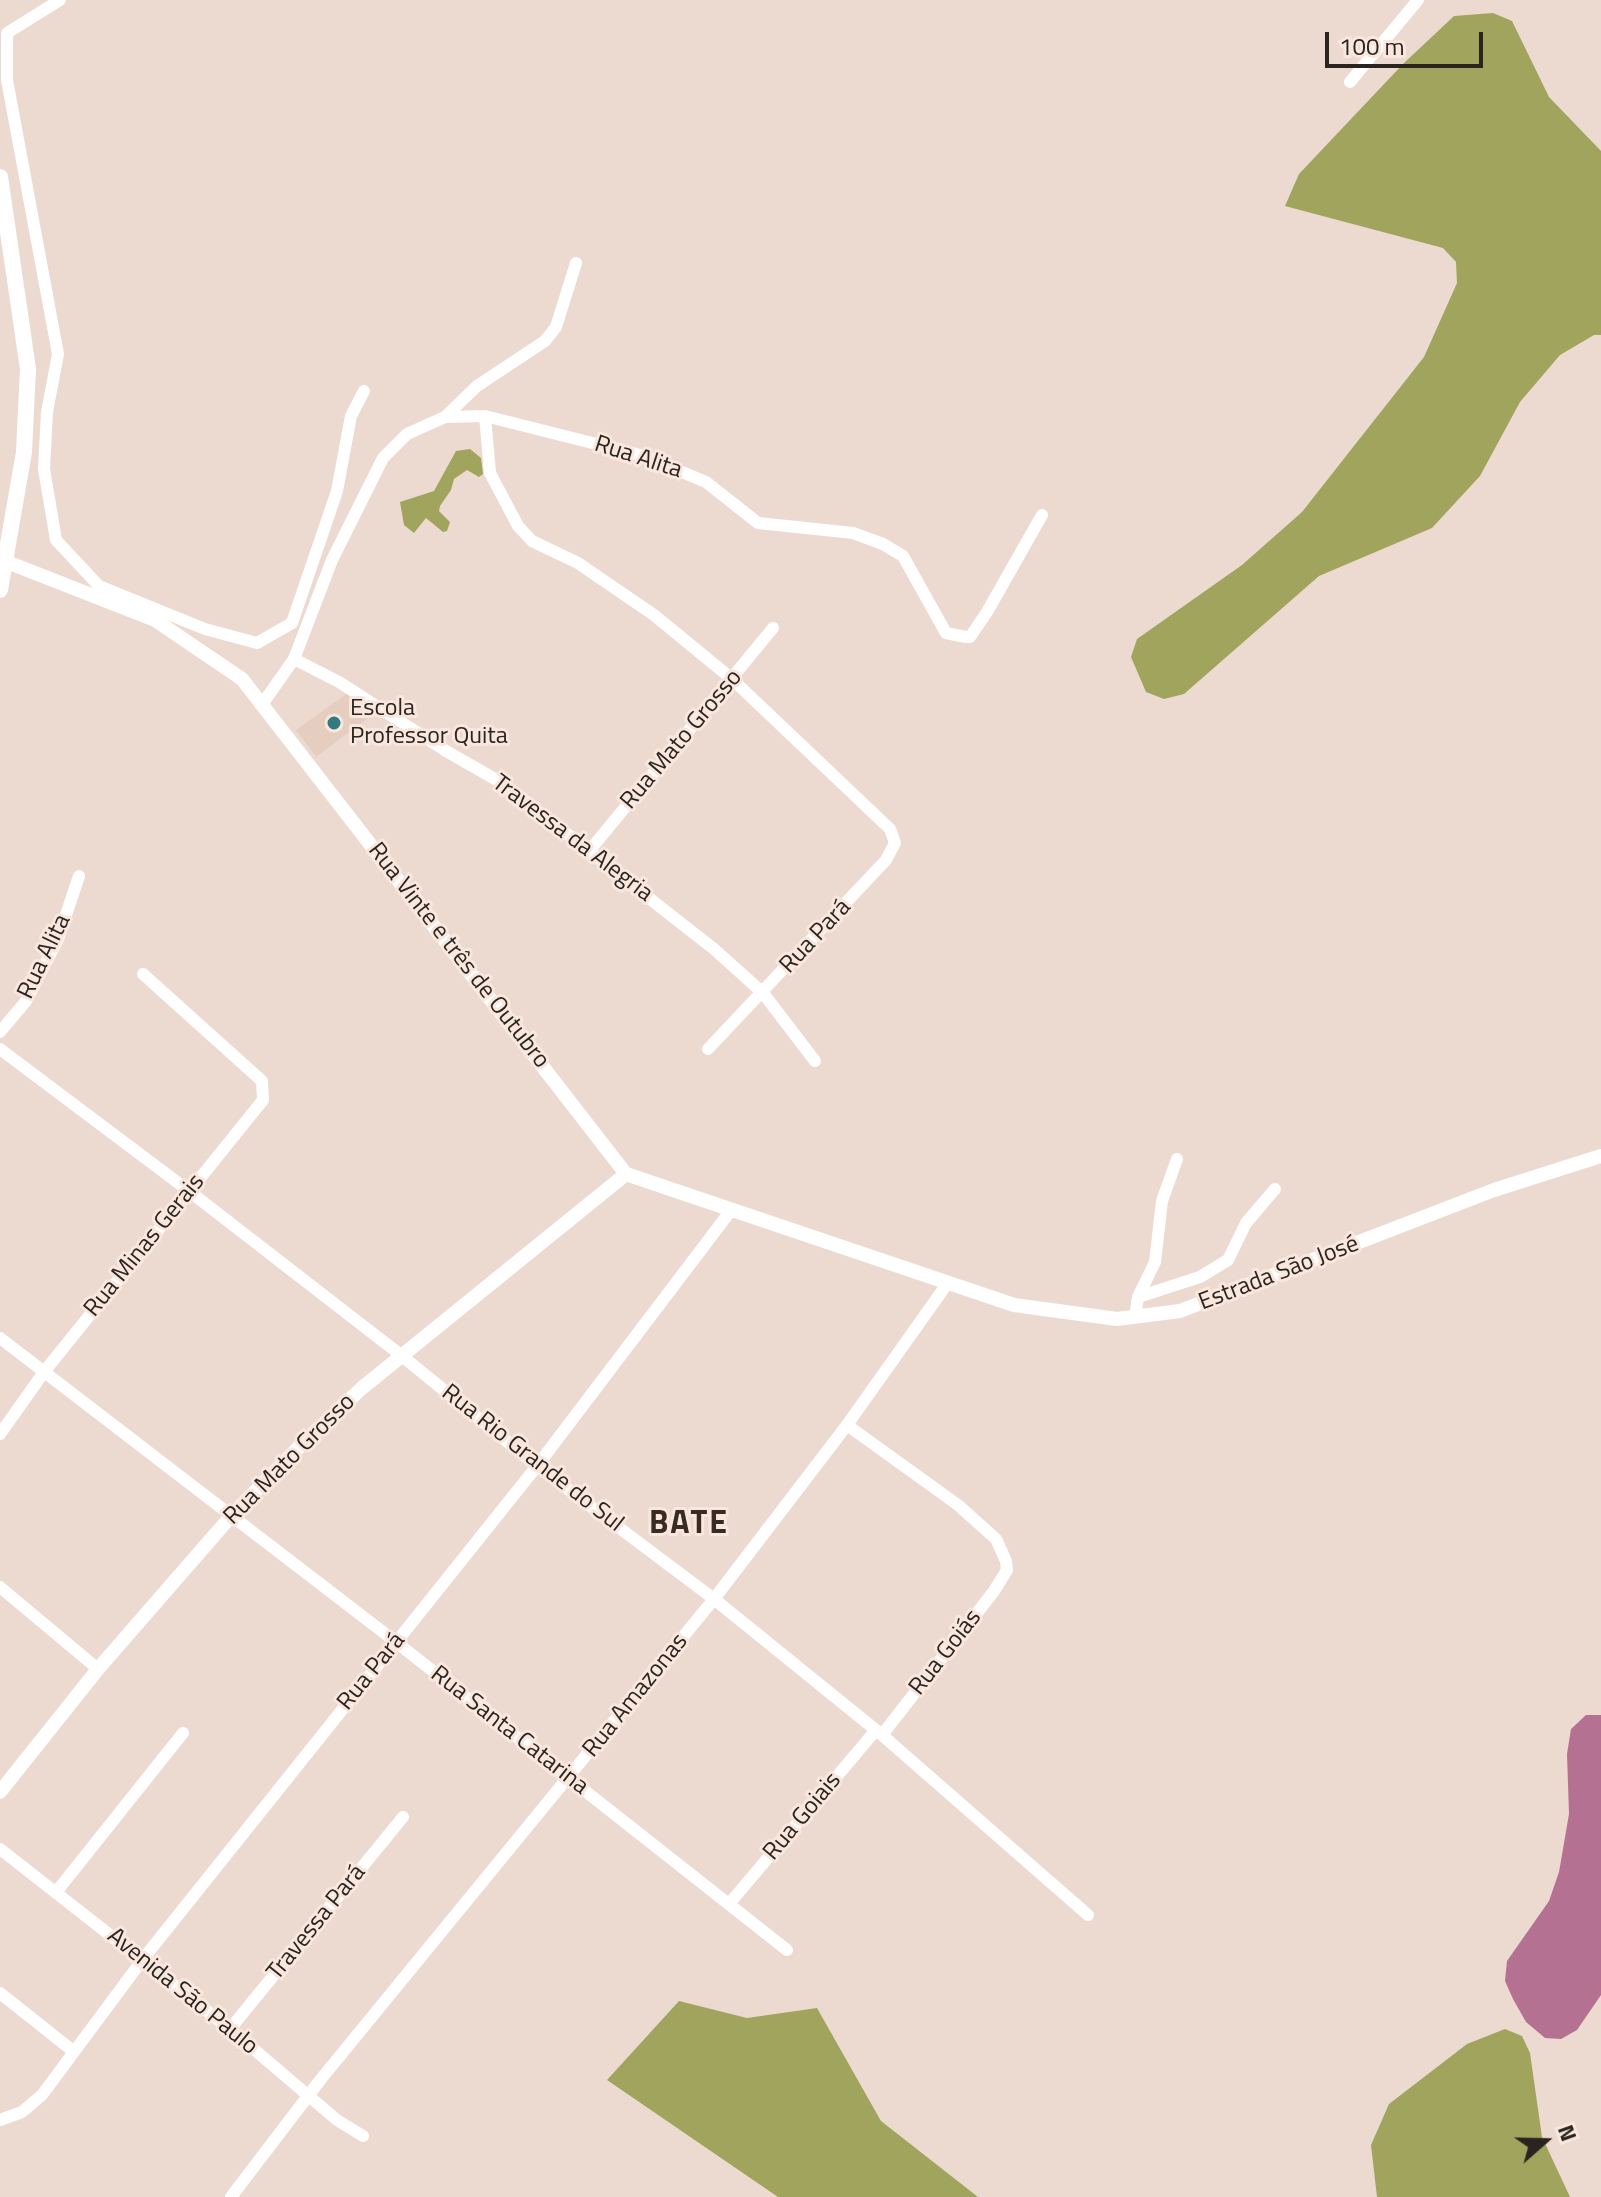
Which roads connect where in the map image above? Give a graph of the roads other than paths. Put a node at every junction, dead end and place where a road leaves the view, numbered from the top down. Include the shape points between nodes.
1 (60, 0) edge
2 (1418, 0) edge
3 (1350, 82) dead end
4 (0, 177) edge
5 (576, 263) dead end
6 (364, 391) dead end
7 (485, 416) junction
8 (445, 417) junction
9 (1042, 515) dead end
10 (7, 562) junction
11 (0, 590) edge
12 (773, 628) dead end
13 (294, 659) junction
14 (732, 679) junction
15 (263, 703) junction
16 (590, 850) junction
17 (79, 876) dead end
18 (143, 974) dead end
19 (763, 993) junction
20 (0, 1032) edge
21 (0, 1049) edge
22 (708, 1049) dead end
23 (815, 1061) dead end
24 (1601, 1156) edge
25 (1177, 1159) dead end
26 (626, 1174) junction
27 (1275, 1189) dead end
28 (189, 1191) junction
29 (732, 1209) junction
30 (947, 1284) junction
31 (1138, 1297) junction
32 (1135, 1317) junction
33 (0, 1338) edge
34 (402, 1356) junction
35 (44, 1372) junction
36 (847, 1425) junction
37 (0, 1434) edge
38 (537, 1466) junction
39 (232, 1515) junction
40 (0, 1587) edge
41 (714, 1599) junction
42 (396, 1642) junction
43 (98, 1669) junction
44 (183, 1733) dead end
45 (879, 1733) junction
46 (569, 1779) junction
47 (0, 1792) edge
48 (403, 1817) dead end
49 (0, 1849) edge
50 (57, 1891) junction
51 (729, 1904) junction
52 (1088, 1915) dead end
53 (787, 1950) dead end
54 (143, 1959) junction
55 (0, 1993) edge
56 (230, 2029) junction
57 (73, 2051) junction
58 (309, 2095) junction
59 (0, 2120) edge
60 (363, 2136) dead end
61 (231, 2197) edge

1 - 6 street via 7,33 7,80 58,354 44,469 56,540 99,586 205,629 257,643 292,623 337,491 351,416
2 - 3 street
4 - 10 main road via 28,369 24,452
5 - 8 street via 556,327 545,341 477,386
7 - 8 street, Rua Alita
7 - 9 street, Rua Alita via 676,467 706,482 758,523 853,533 883,544 903,556 946,633 966,637 987,612
7 - 14 street via 490,473 518,526 532,541 578,563 654,615
8 - 13 street, Rua Alita via 407,434 383,458 332,560
10 - 11 main road
10 - 15 street, Rua Vinte e três de Outubro via 155,620 224,665
12 - 14 street, Rua Mato Grosso
13 - 15 street, Rua Alita
13 - 16 street, Travessa da Alegria via 502,783
14 - 16 street, Rua Mato Grosso
14 - 19 street, Rua Pará via 881,816 894,850
15 - 26 street, Rua Vinte e três de Outubro
16 - 19 street, Travessa da Alegria
17 - 20 street, Rua Alita via 58,939 26,1001
18 - 28 street, Rua Minas Gerais via 262,1081 263,1100
19 - 22 street, Rua Pará
19 - 23 street, Travessa da Alegria
21 - 28 street, Rua Rio Grande do Sul
24 - 32 street, Estrada São José via 1494,1190 1180,1311
25 - 31 street via 1162,1201 1155,1262
26 - 29 street
26 - 34 street, Rua Mato Grosso
27 - 31 street via 1246,1223 1228,1260 1200,1277
28 - 34 street, Rua Rio Grande do Sul
28 - 35 street, Rua Minas Gerais
29 - 30 street
29 - 38 street, Rua Pará
30 - 32 street, Estrada São José via 1047,1311
30 - 36 street, Rua Amazonas
31 - 32 street
33 - 35 street, Rua Santa Catarina
34 - 38 street, Rua Rio Grande do Sul
34 - 39 street, Rua Mato Grosso via 333,1414
35 - 37 street, Rua Minas Gerais
35 - 39 street, Rua Santa Catarina
36 - 41 street, Rua Amazonas
36 - 45 street, Rua Goiás via 989,1533 1000,1545 1007,1570
38 - 41 street, Rua Rio Grande do Sul
38 - 42 street, Rua Pará
39 - 42 street, Rua Santa Catarina
39 - 43 street, Rua Mato Grosso
40 - 43 street
41 - 45 street, Rua Rio Grande do Sul
41 - 46 street, Rua Amazonas
42 - 46 street, Rua Santa Catarina
42 - 54 street, Rua Pará
43 - 47 street, Rua Mato Grosso
44 - 50 street
45 - 51 street, Rua Goiais
45 - 52 street, Rua Rio Grande do Sul
46 - 51 street, Rua Santa Catarina
46 - 58 street, Rua Amazonas
48 - 56 street, Travessa Pará
49 - 50 street, Avenida São Paulo
50 - 54 street, Avenida São Paulo
51 - 53 street, Rua Santa Catarina
54 - 56 street, Avenida São Paulo
54 - 57 street, Rua Pará
55 - 57 street
56 - 58 street, Avenida São Paulo
57 - 59 street, Rua Pará via 32,2105
58 - 60 street, Avenida São Paulo
58 - 61 street, Rua Amazonas

